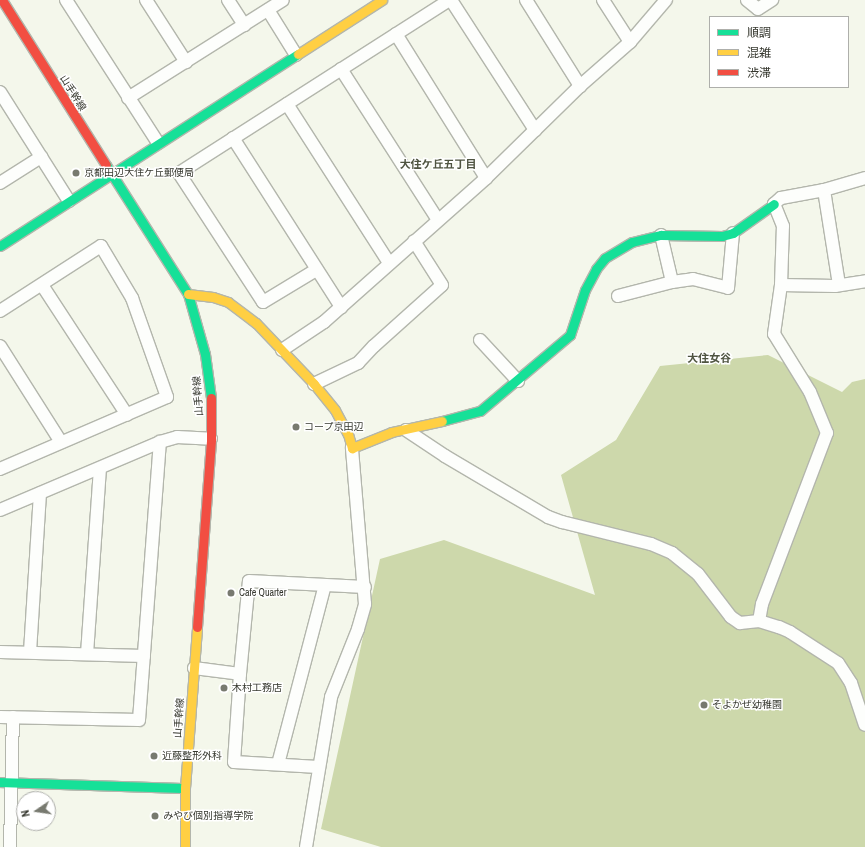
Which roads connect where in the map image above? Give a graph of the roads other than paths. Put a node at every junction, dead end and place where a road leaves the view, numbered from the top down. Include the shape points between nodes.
1 (2, 0) edge
2 (66, 0) edge
3 (146, 0) edge
4 (228, 0) edge
5 (283, 0) edge
6 (382, 0) edge
7 (450, 0) edge
8 (526, 0) edge
9 (603, 0) edge
10 (666, 0) edge
11 (747, 0) edge
12 (772, 0) edge
13 (268, 10) junction
14 (244, 25) junction
15 (396, 34) junction
16 (630, 42) junction
17 (296, 55) junction
18 (186, 62) junction
19 (341, 69) junction
20 (580, 86) junction
21 (0, 92) edge
22 (128, 98) junction
23 (287, 104) junction
24 (535, 130) junction
25 (233, 138) junction
26 (158, 143) junction
27 (41, 157) junction
28 (113, 174) junction
29 (486, 178) junction
30 (865, 178) edge
31 (0, 183) edge
32 (824, 190) junction
33 (69, 201) junction
34 (774, 204) junction
35 (438, 220) junction
36 (733, 233) junction
37 (661, 235) junction
38 (414, 241) junction
39 (0, 246) edge
40 (389, 263) junction
41 (316, 270) junction
42 (865, 281) edge
43 (672, 282) junction
44 (42, 284) junction
45 (839, 285) junction
46 (782, 286) junction
47 (188, 294) junction
48 (618, 296) dead end
49 (341, 306) junction
50 (0, 311) edge
51 (480, 340) dead end
52 (0, 346) edge
53 (282, 350) junction
54 (518, 381) junction
55 (314, 384) junction
56 (127, 415) junction
57 (406, 430) junction
58 (211, 438) junction
59 (61, 442) junction
60 (160, 442) junction
61 (352, 448) junction
62 (0, 468) edge
63 (100, 468) junction
64 (40, 493) junction
65 (0, 510) edge
66 (325, 585) junction
67 (365, 587) junction
68 (759, 621) junction
69 (0, 652) edge
70 (30, 652) junction
71 (87, 654) junction
72 (144, 656) junction
73 (194, 668) junction
74 (240, 674) junction
75 (0, 717) edge
76 (13, 717) junction
77 (865, 725) edge
78 (278, 764) junction
79 (318, 768) junction
80 (6, 782) edge
81 (185, 788) junction
82 (10, 847) edge
83 (185, 847) edge
84 (306, 847) edge

1 - 28 street, 山手幹線
2 - 22 street
3 - 18 street
4 - 14 street
5 - 13 street
6 - 17 street
7 - 15 street
7 - 24 street
8 - 20 street
9 - 16 street
10 - 16 street
11 - 12 street via 758,9
13 - 14 street
13 - 17 street
14 - 18 street
15 - 19 street
15 - 29 street
16 - 20 street
17 - 26 street
18 - 22 street
19 - 23 street
19 - 35 street
20 - 24 street
21 - 27 street
22 - 26 street
23 - 25 street
23 - 40 street
24 - 29 street
25 - 41 street
25 - 41 street via 179,173 263,302
26 - 28 street
27 - 31 street
27 - 33 street
28 - 33 street
28 - 47 street, 山手幹線
29 - 35 street
30 - 32 street
32 - 34 street via 781,198
32 - 45 street
33 - 39 street
34 - 36 street
34 - 46 street via 783,226
35 - 38 street
36 - 37 street via 722,236
36 - 43 street via 728,288 693,279
37 - 43 street
37 - 54 street via 632,242 606,258 596,269 585,290 570,334
38 - 40 street
38 - 55 street via 442,285 358,362
40 - 49 street
41 - 49 street
42 - 45 street
43 - 48 street
44 - 50 street
44 - 56 street
44 - 56 street via 101,246 132,298 167,397
45 - 46 street
46 - 68 street via 774,334 810,392 827,433 762,604
47 - 53 street via 228,302 256,323
47 - 58 street, 山手幹線 via 206,354 211,398
49 - 53 street via 324,322
51 - 54 street
52 - 59 street
53 - 55 street
54 - 57 street via 480,411
55 - 61 street via 342,420
56 - 59 street
57 - 61 street via 392,432
57 - 68 street via 548,517 651,544 672,553 698,574 731,617 740,623
58 - 60 street via 177,437
58 - 73 street, 山手幹線
59 - 62 street
60 - 63 street
60 - 72 street
61 - 67 street
63 - 64 street
63 - 71 street
64 - 65 street
64 - 70 street
66 - 67 street
66 - 74 street via 249,581
66 - 78 street
67 - 79 street via 365,604 358,629 331,697
68 - 77 street via 790,632 838,663 851,683
69 - 70 street
70 - 71 street
71 - 72 street
72 - 76 street via 139,720
73 - 74 street
73 - 81 street, 山手幹線
74 - 78 street via 234,762
75 - 76 street
76 - 80 street
78 - 79 street
79 - 84 street via 314,810
80 - 81 street
80 - 82 street
81 - 83 street, 山手幹線

